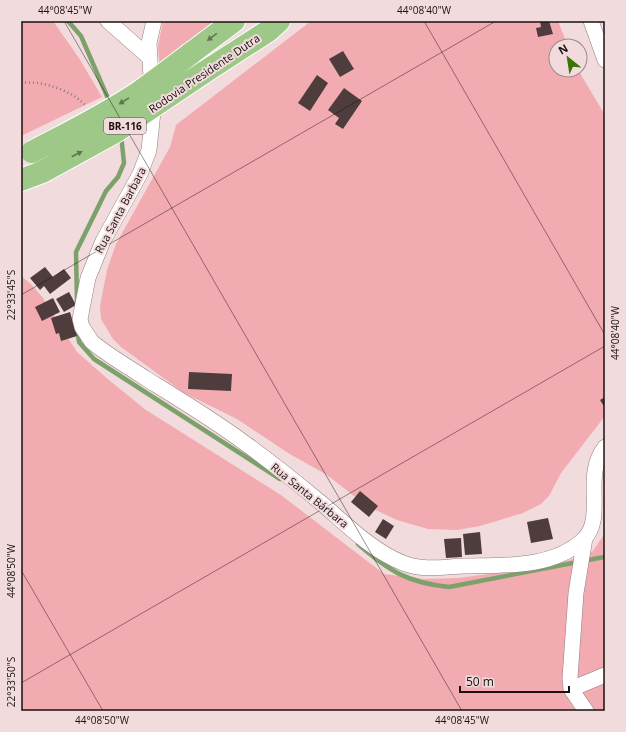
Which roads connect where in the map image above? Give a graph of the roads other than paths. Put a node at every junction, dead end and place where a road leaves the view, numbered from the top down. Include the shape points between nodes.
1 (108, 21) edge
2 (154, 21) edge
3 (234, 21) edge
4 (279, 21) edge
5 (591, 21) edge
6 (150, 58) junction
7 (605, 60) edge
8 (26, 154) edge
9 (21, 180) edge
10 (81, 306) joint
11 (605, 447) edge
12 (585, 538) junction
13 (605, 675) edge
14 (571, 689) junction
15 (586, 711) edge

1 - 6 street
2 - 6 street, Rua Santa Barbara
3 -> 8 highway, Rodovia Presidente Dutra / BR-116, bridge via 139,92 81,127
9 -> 4 highway, Rodovia Presidente Dutra / BR-116, bridge via 42,172 114,132 268,31
5 - 7 street
6 - 10 street, Rua Santa Barbara via 153,112 149,150 140,174 95,258
10 - 12 street, Rua Santa Bárbara via 82,327 96,346 246,443 363,539 401,562 415,567 439,569 525,564 564,553
11 - 12 street via 598,456 594,470 593,516
12 - 14 street via 576,593
13 - 14 street
14 - 15 street

